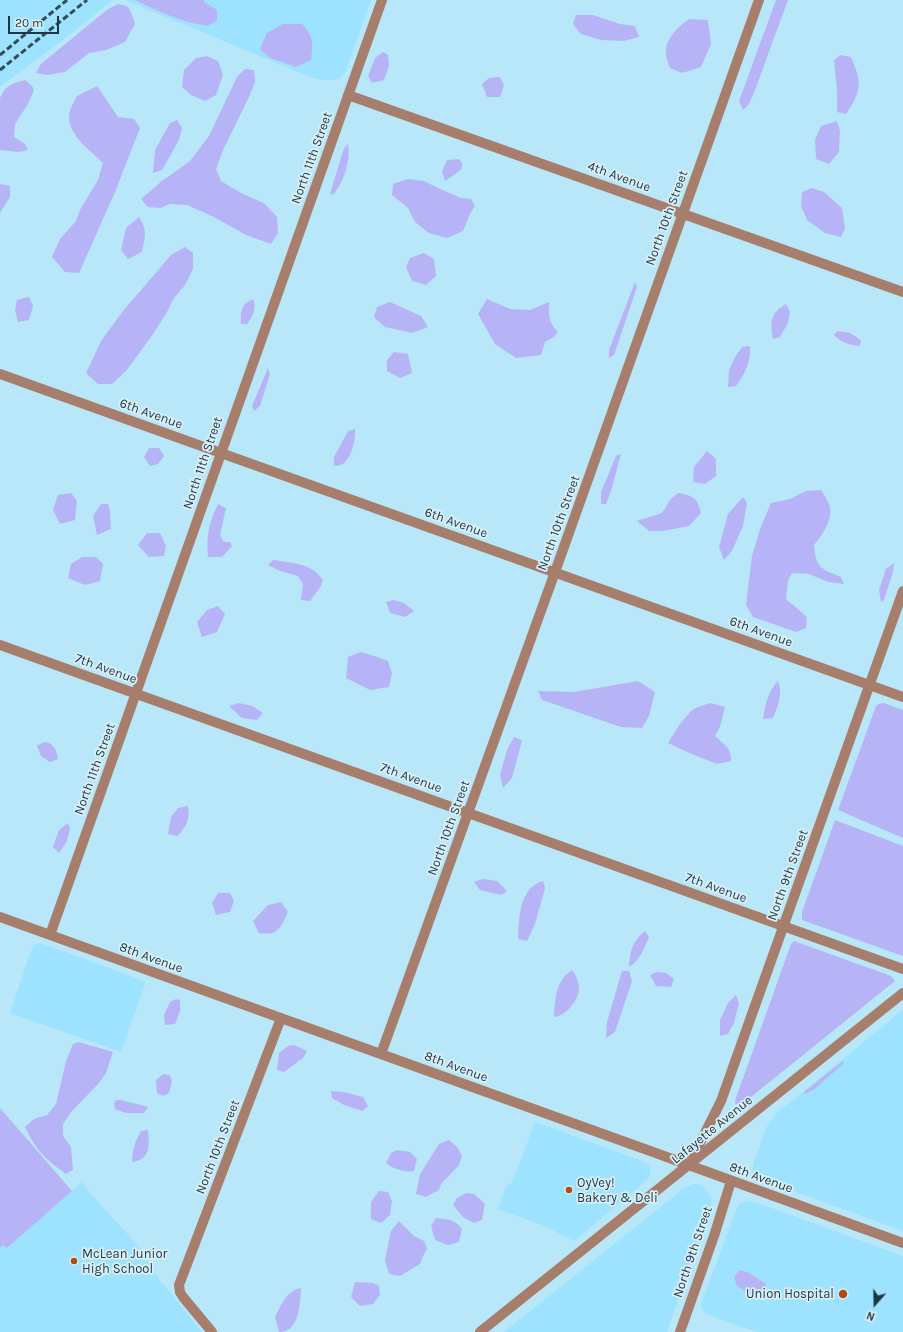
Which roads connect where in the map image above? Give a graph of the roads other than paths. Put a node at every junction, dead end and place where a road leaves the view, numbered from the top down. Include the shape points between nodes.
1 (382, 0) edge
2 (759, 0) edge
3 (348, 95) junction
4 (683, 214) junction
5 (903, 292) edge
6 (0, 374) edge
7 (221, 453) junction
8 (555, 572) junction
9 (903, 590) edge
10 (0, 645) edge
11 (869, 685) junction
12 (136, 693) junction
13 (903, 697) edge
14 (468, 813) junction
15 (0, 917) edge
16 (783, 926) junction
17 (50, 935) junction
18 (903, 969) edge
19 (903, 993) edge
20 (281, 1018) junction
21 (381, 1054) junction
22 (689, 1165) junction
23 (731, 1181) junction
24 (903, 1243) edge
25 (212, 1332) edge
26 (480, 1332) edge
27 (680, 1332) edge

1 - 3 street, North 11th Street
2 - 4 street, North 10th Street
3 - 4 street, 4th Avenue
3 - 7 street, North 11th Street
4 - 5 street, 4th Avenue
4 - 8 street, North 10th Street
6 - 7 street, 6th Avenue
7 - 8 street, 6th Avenue
7 - 12 street, North 11th Street
8 - 11 street, 6th Avenue
8 - 14 street, North 10th Street
9 - 11 street, North 9th Street
10 - 12 street, 7th Avenue
11 - 13 street, 6th Avenue
11 - 16 street, North 9th Street
12 - 14 street, 7th Avenue
12 - 17 street, North 11th Street
14 - 16 street, 7th Avenue
14 - 21 street, North 10th Street
15 - 17 street, 8th Avenue
16 - 18 street, 7th Avenue
16 - 22 street, North 9th Street via 721,1101
17 - 20 street, 8th Avenue
19 - 22 street, Lafayette Avenue
20 - 21 street, 8th Avenue
20 - 25 street, North 10th Street via 179,1285 183,1297
21 - 22 street, 8th Avenue
22 - 23 street, 8th Avenue
22 - 26 street, Lafayette Avenue
23 - 24 street, 8th Avenue
23 - 27 street, North 9th Street

